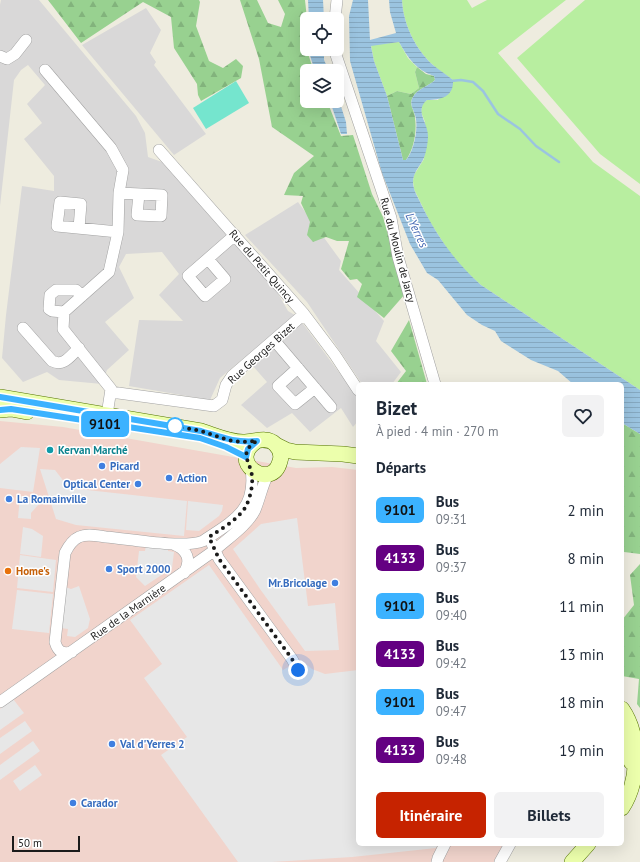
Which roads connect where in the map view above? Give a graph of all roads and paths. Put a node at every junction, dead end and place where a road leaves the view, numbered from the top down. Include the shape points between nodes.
1 (336, 0) edge
2 (335, 12) edge
3 (26, 40) dead end
4 (0, 56) edge
5 (336, 56) edge
6 (45, 70) dead end
7 (159, 150) dead end
8 (120, 193) junction
9 (139, 194) dead end
10 (79, 228) dead end
11 (118, 232) junction
12 (235, 235) junction
13 (208, 259) dead end
14 (82, 296) junction
15 (64, 312) junction
16 (304, 314) junction
17 (23, 328) dead end
18 (274, 340) junction
19 (79, 348) junction
20 (298, 368) junction
21 (435, 382) edge
22 (356, 387) edge
23 (315, 388) junction
24 (111, 392) junction
25 (0, 397) edge
26 (331, 407) dead end
27 (0, 410) edge
28 (107, 415) junction
29 (257, 441) junction
30 (276, 445) junction
31 (356, 456) edge
32 (248, 463) junction
33 (356, 464) edge
34 (272, 472) junction
35 (209, 537) junction
36 (172, 544) junction
37 (215, 550) junction
38 (184, 573) junction
39 (72, 652) junction
40 (298, 670) dead end
41 (0, 702) edge
42 (624, 711) edge
43 (631, 727) edge
44 (639, 759) edge
45 (624, 795) edge
46 (624, 804) edge
47 (443, 846) edge
48 (509, 846) edge
49 (586, 846) edge
50 (437, 862) edge
51 (500, 862) edge
52 (572, 862) edge

1 - 2 street
3 - 4 street via 15,54 7,59
5 - 21 street, Rue du Moulin de Jarcy via 392,218 398,257
6 - 8 street via 111,148 123,170
7 - 12 street, Rue du Petit Quincy
8 - 9 street
8 - 11 street
10 - 11 street
11 - 14 street via 109,272
12 - 13 street
12 - 16 street, Rue du Petit Quincy
14 - 15 street
14 - 15 street via 76,290 56,290 50,295 49,309
15 - 19 street via 63,329
16 - 18 street, Rue Georges Bizet
16 - 22 street, Rue du Petit Quincy
17 - 19 street via 57,364 62,364
18 - 20 street
18 - 24 street, Rue Georges Bizet via 232,376 226,385 222,400 214,406
19 - 24 street
20 - 23 street
20 - 23 street via 278,386 295,404
23 - 26 street
24 - 28 street
25 - 28 main road
27 - 32 main road via 11,409 200,438 226,447
28 - 29 main road via 201,431 228,440
29 - 30 main road via 266,440
29 - 32 main road via 248,449
30 - 31 main road via 295,452
30 - 34 main road via 281,460
32 - 34 main road via 258,474
32 - 35 street via 252,483 245,508 237,518
33 - 34 main road via 295,461
34 - 37 street, Rue de la Marnière via 262,484 251,516
35 - 36 street via 197,544
35 - 37 street
36 - 38 street via 180,547 188,556
36 - 39 street via 92,535 79,537 72,542 65,553 55,642 61,652
37 - 38 street, Rue de la Marnière
37 - 40 street
38 - 39 street, Rue de la Marnière
39 - 41 street, Rue de la Marnière
42 - 43 main road via 628,715
43 - 44 main road via 637,734
43 - 45 main road via 630,776
44 - 46 main road via 632,790
47 - 50 street
48 - 51 street
49 - 52 main road

